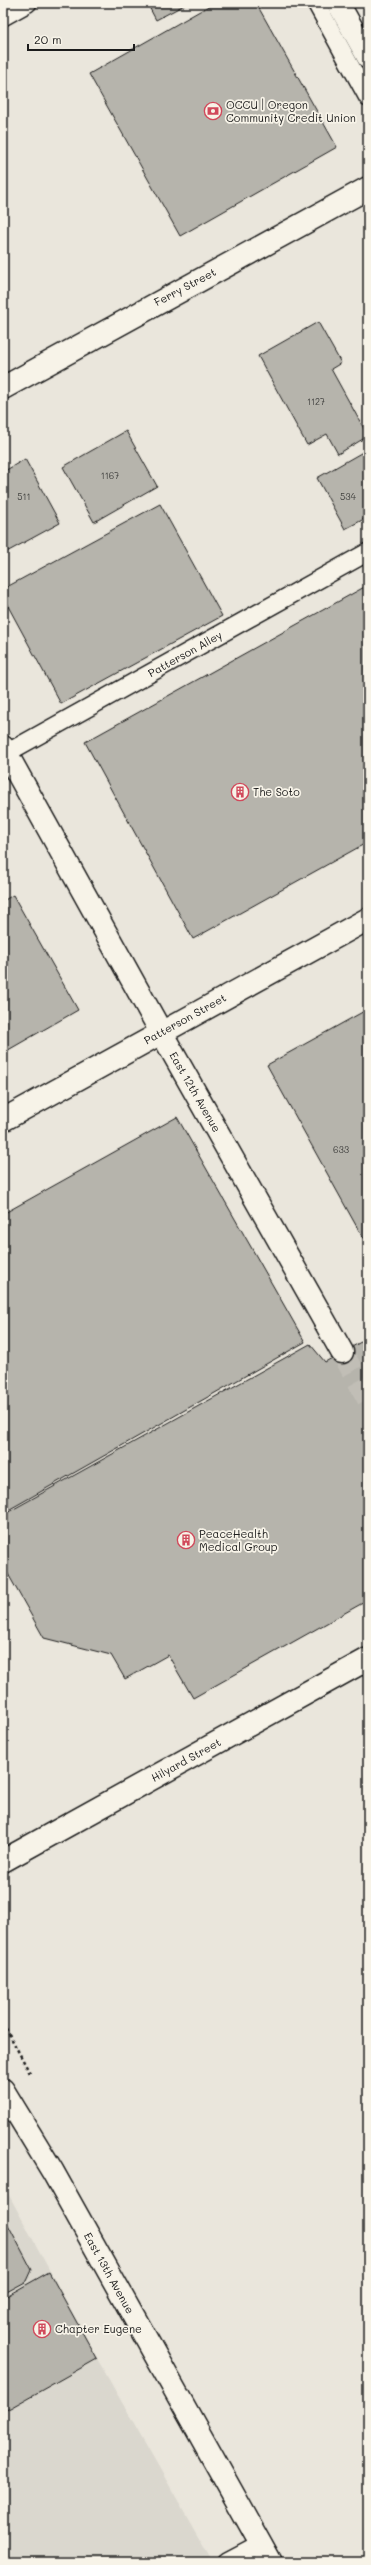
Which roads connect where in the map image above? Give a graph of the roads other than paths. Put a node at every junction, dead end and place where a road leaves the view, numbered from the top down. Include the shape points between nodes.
1 (28, 3) edge
2 (316, 3) edge
3 (338, 3) edge
4 (3, 17) edge
5 (368, 56) edge
6 (368, 98) edge
7 (368, 188) edge
8 (3, 388) edge
9 (368, 552) edge
10 (4, 751) edge
11 (368, 920) edge
12 (161, 1032) junction
13 (3, 1120) edge
14 (342, 1352) tunnel mouth
15 (368, 1659) edge
16 (3, 1861) edge
17 (3, 2090) edge
18 (266, 2553) edge
19 (227, 2562) edge

1 - 4 lane
2 - 6 lane
3 - 5 street
7 - 8 street, Ferry Street
9 - 10 lane, Patterson Alley
10 - 12 street, East 12th Avenue
11 - 12 street, Patterson Street
12 - 13 street, Patterson Street
12 - 14 street, East 12th Avenue
15 - 16 street, Hilyard Street
17 - 18 street, East 13th Avenue via 53,2172
18 - 19 lane

